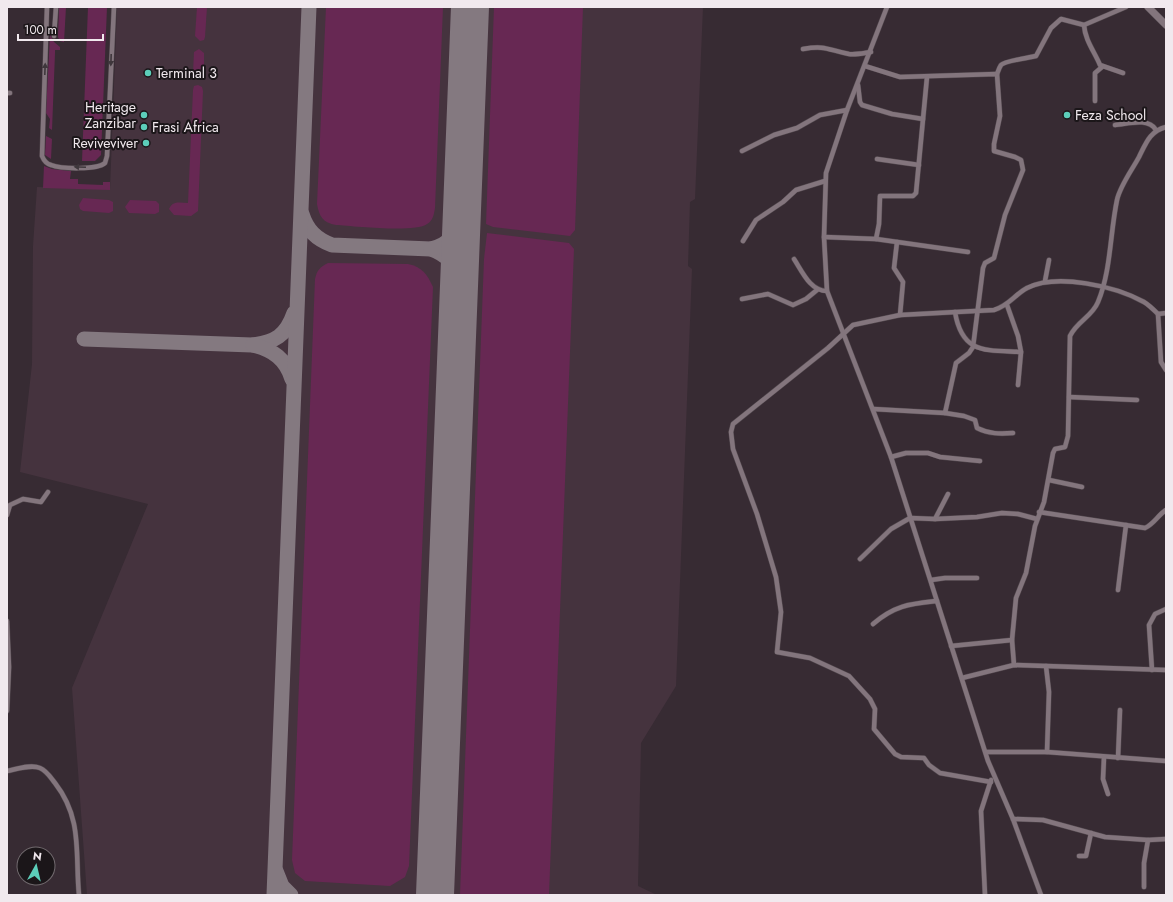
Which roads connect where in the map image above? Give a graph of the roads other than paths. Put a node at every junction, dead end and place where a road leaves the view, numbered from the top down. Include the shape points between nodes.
1 (47, 7) edge
2 (56, 7) edge
3 (114, 7) edge
4 (888, 7) edge
5 (1126, 7) edge
6 (1148, 7) edge
7 (1084, 25) junction
8 (1166, 25) edge
9 (54, 36) dead end
10 (803, 49) dead end
11 (871, 52) junction
12 (865, 66) junction
13 (1102, 67) junction
14 (1123, 73) dead end
15 (997, 74) junction
16 (927, 77) junction
17 (858, 82) junction
18 (1095, 101) dead end
19 (847, 110) junction
20 (923, 119) junction
21 (1115, 125) dead end
22 (1166, 127) edge
23 (1156, 130) junction
24 (742, 151) dead end
25 (877, 159) dead end
26 (918, 165) junction
27 (825, 181) junction
28 (824, 237) junction
29 (876, 239) junction
30 (743, 241) dead end
31 (897, 242) junction
32 (968, 252) dead end
33 (794, 259) dead end
34 (1049, 260) dead end
35 (1045, 282) junction
36 (1103, 287) junction
37 (817, 290) junction
38 (827, 291) junction
39 (742, 299) dead end
40 (1007, 305) junction
41 (978, 311) junction
42 (955, 312) junction
43 (1166, 313) edge
44 (900, 314) junction
45 (1158, 314) junction
46 (844, 333) junction
47 (973, 347) junction
48 (1021, 352) junction
49 (1166, 370) edge
50 (1018, 385) dead end
51 (1069, 397) junction
52 (1137, 400) dead end
53 (873, 409) junction
54 (945, 413) junction
55 (1013, 433) dead end
56 (891, 457) junction
57 (980, 461) dead end
58 (1049, 480) junction
59 (1082, 487) dead end
60 (48, 492) dead end
61 (948, 494) dead end
62 (8, 505) edge
63 (1166, 510) edge
64 (1039, 512) junction
65 (7, 515) edge
66 (910, 518) junction
67 (935, 519) junction
68 (1037, 520) junction
69 (1126, 525) junction
70 (860, 559) dead end
71 (976, 578) dead end
72 (931, 580) junction
73 (1118, 590) dead end
74 (937, 601) junction
75 (1166, 609) edge
76 (7, 621) edge
77 (873, 624) dead end
78 (1012, 640) junction
79 (952, 646) junction
80 (1014, 664) junction
81 (1046, 666) junction
82 (1152, 670) junction
83 (1166, 670) edge
84 (962, 678) junction
85 (7, 685) edge
86 (1120, 710) dead end
87 (7, 711) edge
88 (986, 752) junction
89 (1047, 752) junction
90 (1104, 756) junction
91 (1118, 758) junction
92 (1166, 761) edge
93 (7, 771) edge
94 (994, 775) junction
95 (991, 782) junction
96 (1108, 794) dead end
97 (1013, 819) junction
98 (1091, 833) junction
99 (1166, 839) edge
100 (1148, 840) junction
101 (1079, 856) dead end
102 (1144, 887) dead end
103 (79, 895) edge
104 (985, 895) edge
105 (1041, 895) edge

3 -> 1 street via 108,156 105,163 94,168 54,166 47,163 42,156
2 - 9 street
4 - 11 street
5 - 7 street
6 - 8 main road
7 - 13 street via 1085,37
7 - 15 street via 1061,20 1051,28 1036,56 1014,62 1006,61 1001,64
10 - 11 street via 817,46 849,54
11 - 12 street
12 - 16 street via 900,77
12 - 17 street
13 - 14 street
13 - 18 street via 1095,73
15 - 16 street
15 - 41 street via 1000,116 994,150 1021,160 1023,170 1005,215 994,258 982,268
16 - 20 street
17 - 19 street
17 - 20 street via 862,105 892,114
19 - 24 street via 820,115 797,128 774,135
19 - 27 street
20 - 26 street
21 - 23 street via 1147,122 1153,124
22 - 23 street
23 - 36 street via 1148,139 1117,198
25 - 26 street
26 - 29 street via 916,193 913,196 880,196
27 - 28 street
27 - 30 street via 796,190 756,220
28 - 29 street
28 - 38 street
29 - 31 street
31 - 32 street
31 - 44 street via 894,268 903,282
33 - 37 street
34 - 35 street
35 - 36 street
35 - 40 street via 1026,288
36 - 45 street via 1144,303
36 - 51 street via 1094,310 1074,327 1070,336
37 - 38 street
37 - 39 street via 793,305 768,294
38 - 46 street
40 - 41 street via 994,310
40 - 48 street
41 - 42 street
41 - 47 street
42 - 44 street
42 - 47 street via 957,327
43 - 45 street
44 - 46 street via 853,324
45 - 49 street via 1162,362
46 - 53 street
46 - 95 street via 733,424 731,432 733,449 757,514 776,577 781,612 776,652 810,658 848,676 870,699 875,709 874,729 895,754 901,757 924,758 940,773
47 - 48 street
47 - 54 street via 956,363
48 - 50 street
51 - 52 street
51 - 58 street via 1067,441 1065,447 1053,452
53 - 54 street
53 - 56 street
54 - 55 street via 975,420 977,428 987,432
56 - 57 street via 906,453 923,453
56 - 66 street
58 - 59 street
58 - 64 street
60 - 62 street via 41,502 23,499
61 - 67 street
62 - 65 street
63 - 69 street via 1153,524 1145,528
64 - 68 street
64 - 69 street
66 - 67 street
66 - 70 street via 891,529
66 - 72 street
67 - 68 street via 1002,513 1018,514
68 - 78 street via 1026,573 1016,598
69 - 73 street
71 - 72 street
72 - 74 street
74 - 77 street via 897,607 886,612
74 - 79 street
75 - 82 street via 1155,614 1149,625
76 - 85 street
78 - 79 street
78 - 80 street
79 - 84 street
80 - 81 street
80 - 84 street
81 - 82 street
81 - 89 street via 1049,692
82 - 83 street
84 - 88 street
85 - 87 street
86 - 91 street
88 - 89 street
88 - 94 street
89 - 90 street
90 - 91 street
90 - 96 street via 1103,779
91 - 92 street
93 - 103 street via 41,768 49,774 65,798 74,820 77,838
94 - 95 street
94 - 97 street
95 - 104 street via 981,811
97 - 98 street via 1043,820
97 - 105 street
98 - 100 street via 1105,837
98 - 101 street via 1086,856
99 - 100 street
100 - 102 street via 1144,863

